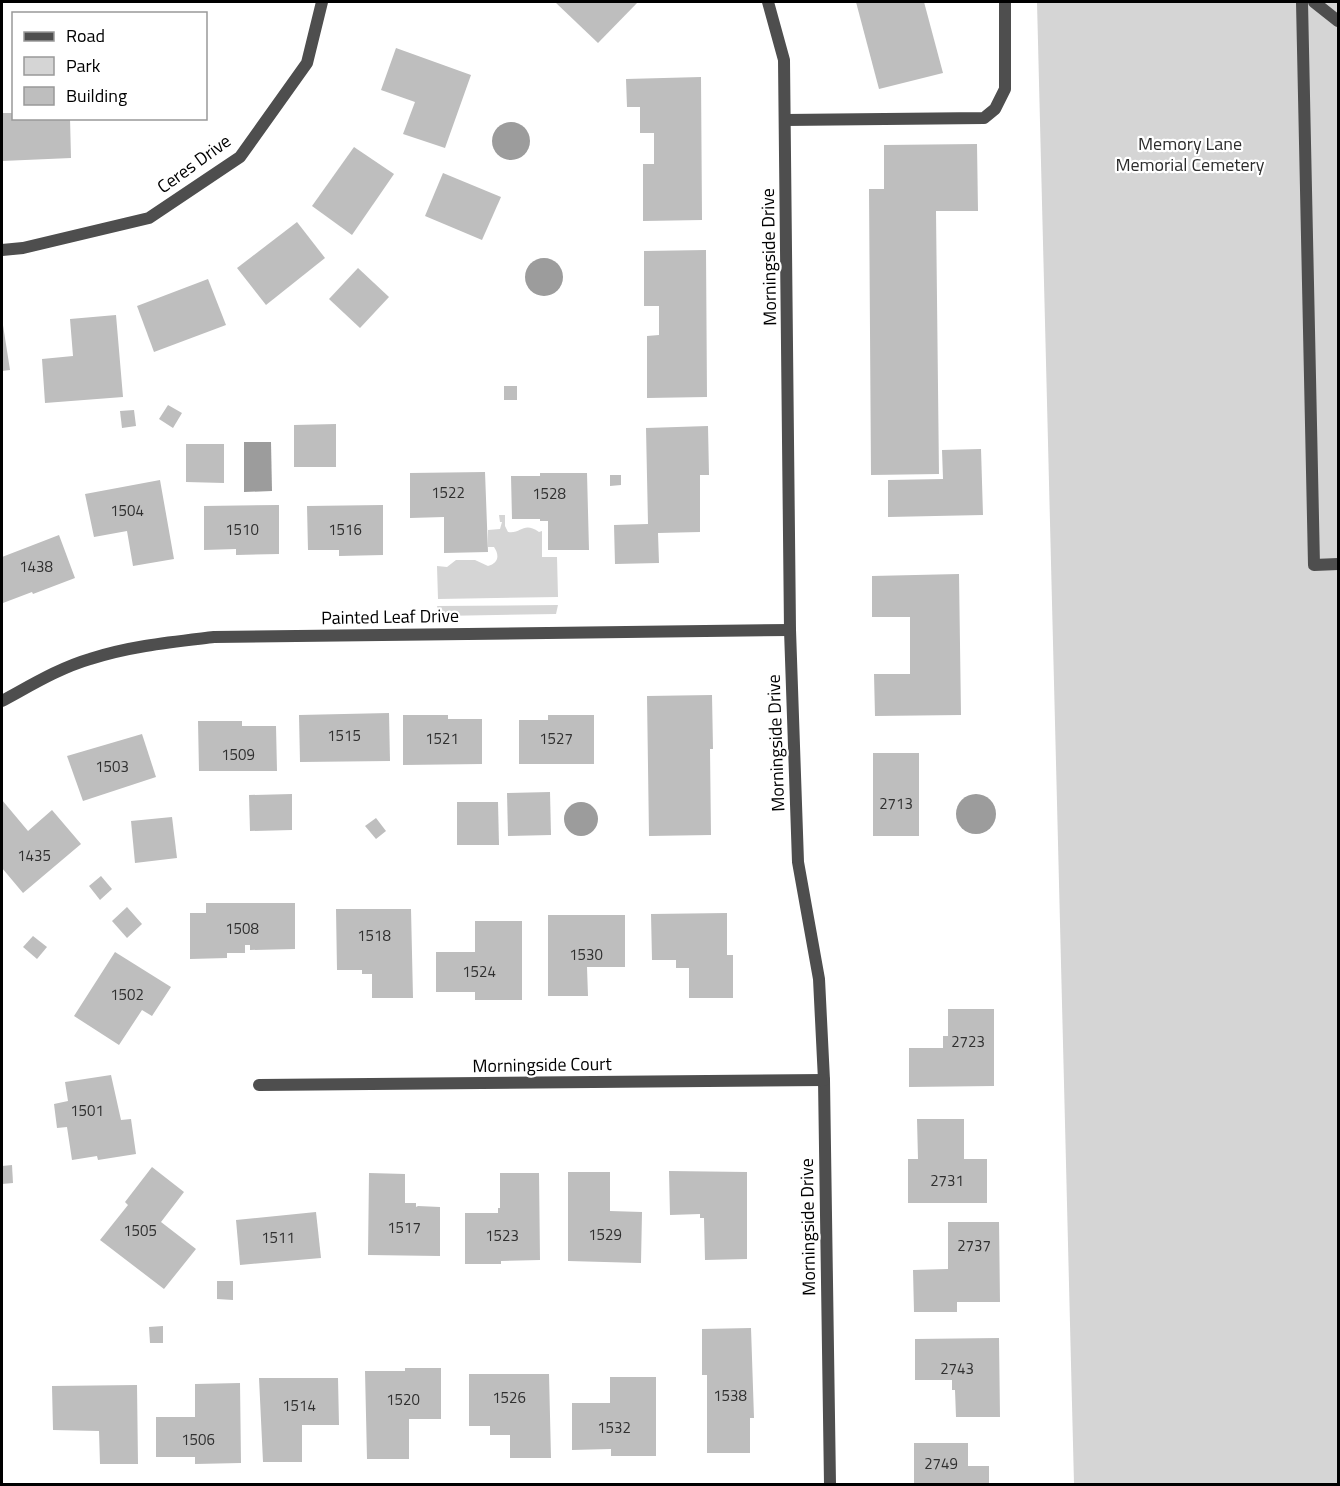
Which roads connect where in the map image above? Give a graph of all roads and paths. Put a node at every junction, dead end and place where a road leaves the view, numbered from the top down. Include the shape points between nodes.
1 (322, 2) edge
2 (768, 2) edge
3 (1005, 2) edge
4 (1302, 2) edge
5 (1314, 2) edge
6 (1338, 21) edge
7 (785, 120) junction
8 (2, 250) edge
9 (1338, 564) edge
10 (790, 630) junction
11 (2, 701) edge
12 (824, 1080) junction
13 (260, 1086) dead end
14 (830, 1485) edge

1 - 8 street, Ceres Drive via 307,63 240,157 149,218
2 - 7 street, Morningside Drive via 784,60
3 - 7 street via 1005,89 995,109 984,118
4 - 9 street via 1314,565
5 - 6 street
7 - 10 street, Morningside Drive
10 - 11 street, Painted Leaf Drive via 214,637 145,646 89,659
10 - 12 street, Morningside Drive via 798,862 819,979
12 - 13 street, Morningside Court
12 - 14 street, Morningside Drive

